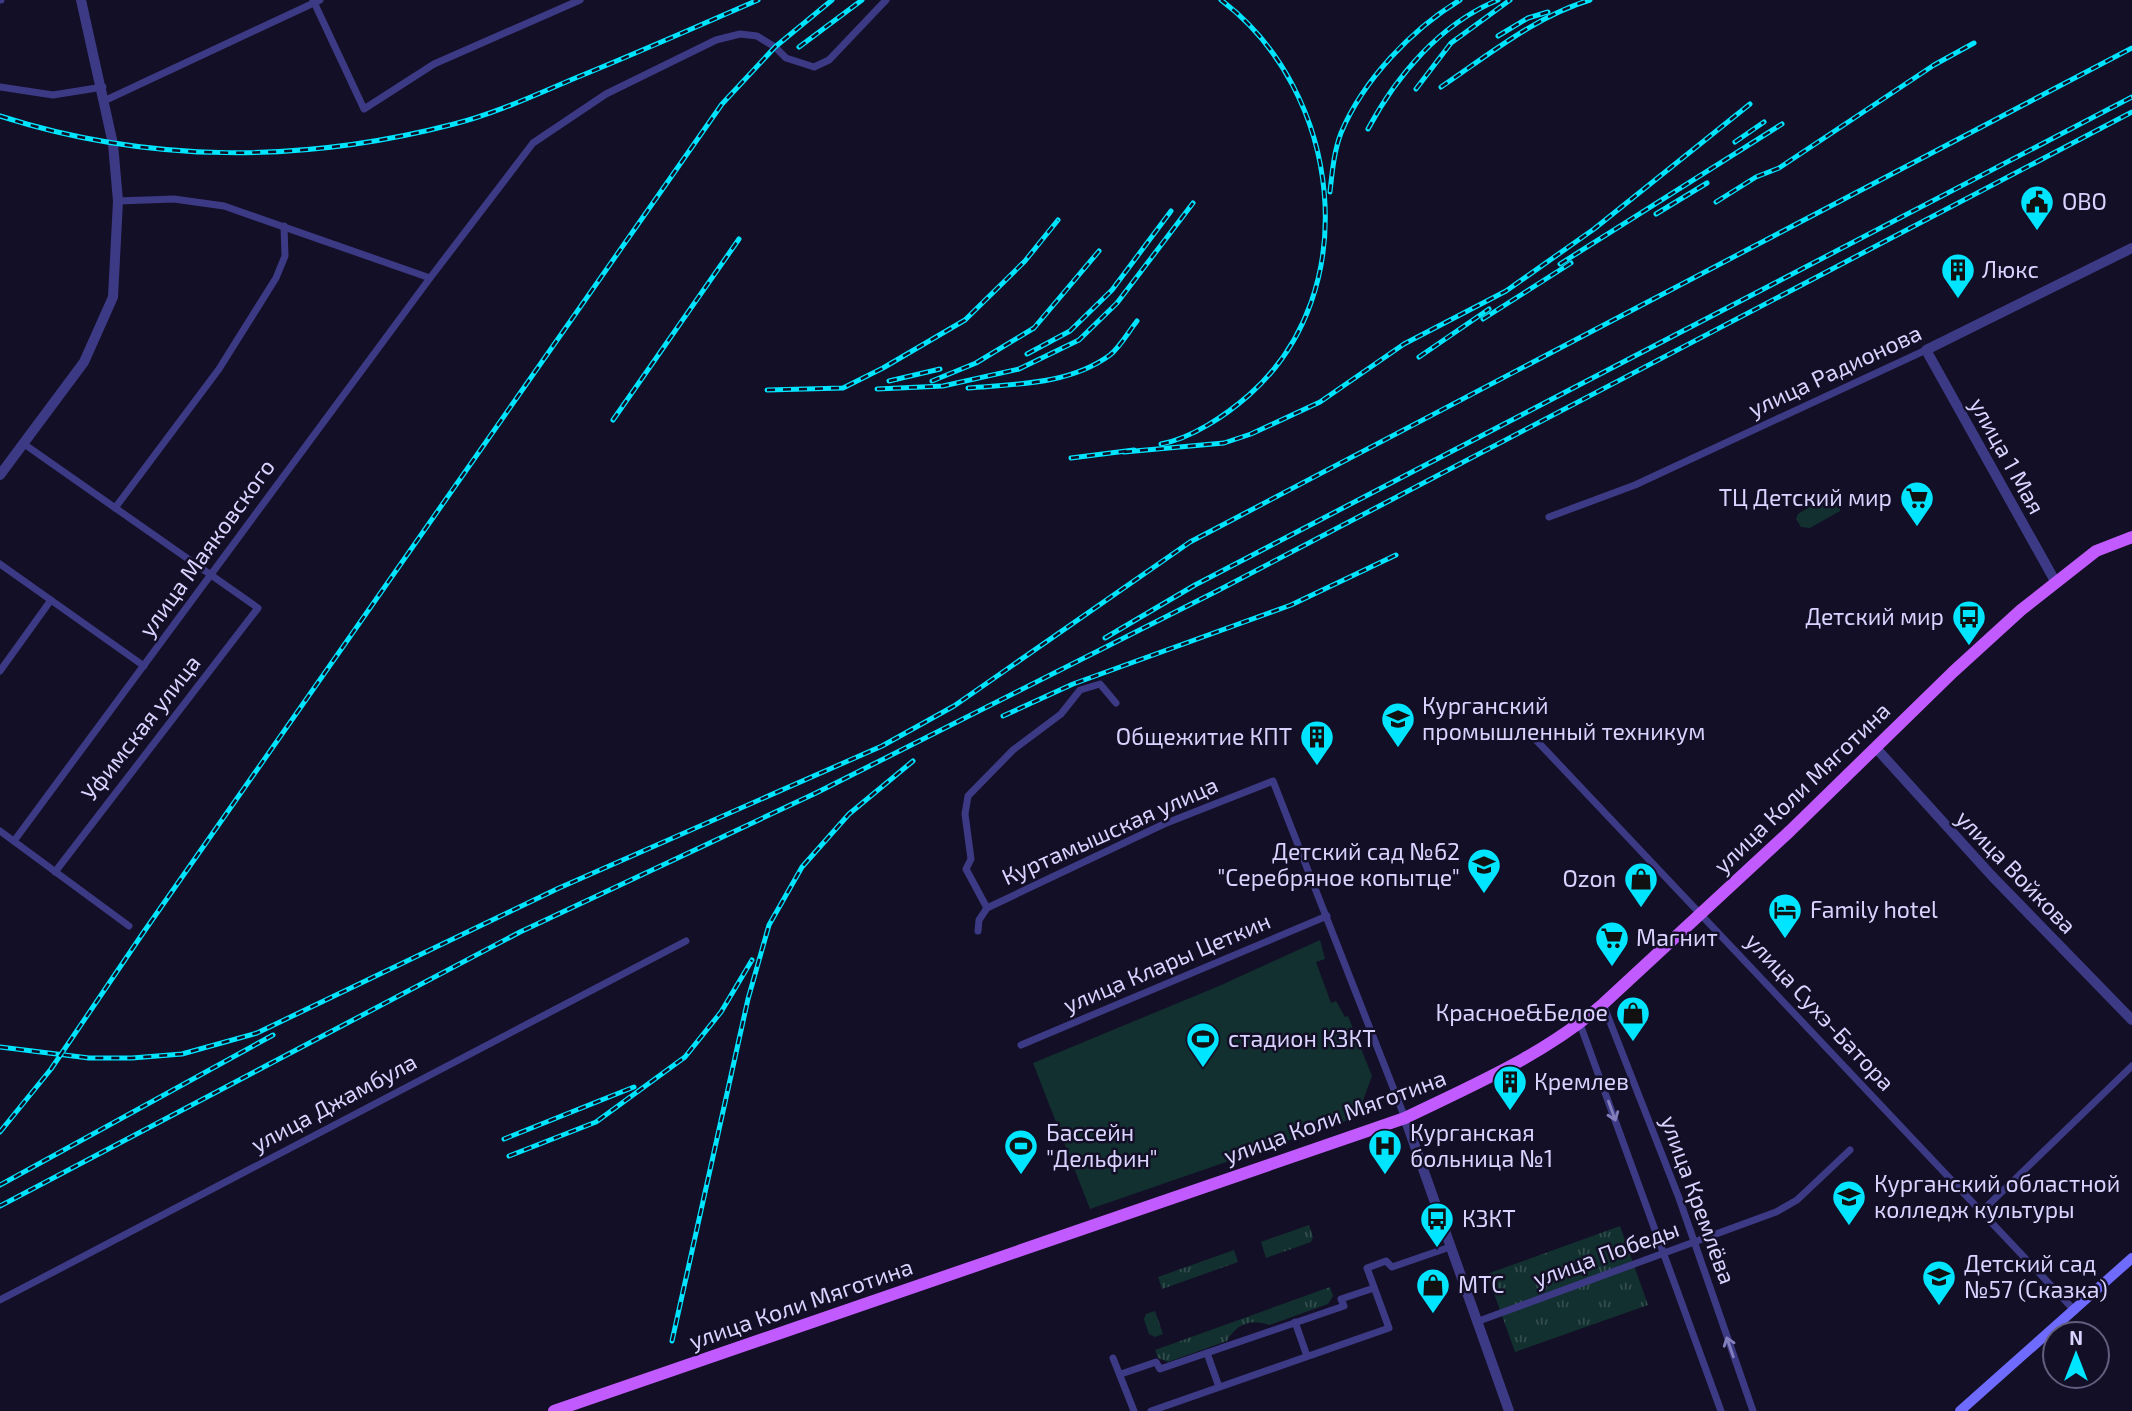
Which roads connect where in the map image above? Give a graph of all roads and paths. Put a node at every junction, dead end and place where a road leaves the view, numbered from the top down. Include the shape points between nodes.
1 (81, 0) edge
2 (580, 0) edge
3 (886, 0) edge
4 (316, 1) edge
5 (0, 87) edge
6 (103, 87) junction
7 (106, 100) junction
8 (118, 201) junction
9 (284, 226) junction
10 (2132, 248) edge
11 (430, 278) junction
12 (1926, 350) junction
13 (24, 444) junction
14 (0, 475) edge
15 (115, 508) junction
16 (1549, 517) dead end
17 (2132, 537) edge
18 (0, 564) edge
19 (211, 575) junction
20 (2055, 581) junction
21 (51, 600) junction
22 (144, 666) junction
23 (0, 671) edge
24 (1116, 703) dead end
25 (1537, 741) dead end
26 (1876, 748) junction
27 (0, 831) edge
28 (14, 841) junction
29 (55, 872) junction
30 (987, 908) junction
31 (1700, 913) junction
32 (1327, 916) junction
33 (129, 926) dead end
34 (978, 931) dead end
35 (686, 941) dead end
36 (1603, 1004) junction
37 (2132, 1020) edge
38 (1580, 1024) junction
39 (1021, 1045) dead end
40 (2132, 1066) edge
41 (1405, 1118) junction
42 (1850, 1150) dead end
43 (1981, 1212) junction
44 (1694, 1242) junction
45 (1450, 1247) junction
46 (1663, 1253) junction
47 (2132, 1258) edge
48 (1374, 1288) junction
49 (0, 1300) edge
50 (2075, 1311) junction
51 (1295, 1322) junction
52 (1476, 1322) junction
53 (1207, 1353) junction
54 (1307, 1356) junction
55 (1113, 1358) dead end
56 (1121, 1374) junction
57 (1219, 1387) junction
58 (554, 1411) edge
59 (1134, 1411) edge
60 (1152, 1411) edge
61 (1509, 1411) edge
62 (1721, 1411) edge
63 (1753, 1411) edge
64 (1961, 1411) edge

1 - 6 street
2 - 4 street via 434,64 364,108
3 - 11 street, улица Маяковского via 829,60 814,67 786,58 757,36 740,34 716,40 606,94 533,143
4 - 7 street
5 - 6 street via 53,96
6 - 7 street
7 - 8 street
8 - 9 street via 174,200 224,206
8 - 13 street via 113,297 84,362
9 - 11 street
9 - 15 street via 285,256 276,278 219,369
10 - 12 street, улица Радионова
11 - 19 street, улица Маяковского
12 - 16 street, улица Радионова via 1635,485
12 - 20 street, улица 1 Мая
13 - 14 street
13 - 15 street
15 - 19 street
17 - 20 main road, улица Коли Мяготина via 2096,551
18 - 21 street
19 - 22 street, улица Маяковского
19 - 29 street, Уфимская улица via 258,608
20 - 26 main road, улица Коли Мяготина via 1952,672
21 - 22 street
21 - 23 street
22 - 28 street, улица Маяковского
24 - 30 street via 1100,684 1080,690 1061,713 1013,750 968,796 965,814 971,859 966,869
25 - 31 street, улица Сухэ-Батора
26 - 31 main road, улица Коли Мяготина
26 - 37 street, улица Войкова
27 - 28 street
28 - 29 street
29 - 33 street
30 - 32 street, Куртамышская улица via 1164,824 1273,781
30 - 34 street, Куртамышская улица
31 - 36 main road, улица Коли Мяготина
31 - 43 street, улица Сухэ-Батора
32 - 39 street, улица Клары Цеткин
32 - 41 street
35 - 49 street, улица Джамбула
36 - 38 main road, улица Коли Мяготина
36 - 44 street, улица Кремлёва
38 - 41 main road, улица Коли Мяготина via 1523,1060
38 -> 46 street
40 - 43 street
41 - 45 street
41 - 58 main road, улица Коли Мяготина
42 - 44 street, улица Победы via 1797,1200
43 - 50 street, улица Сухэ-Батора
44 - 46 street, улица Победы
63 -> 44 street, улица Кремлёва
45 - 48 street via 1392,1267 1386,1262 1367,1268
45 - 52 street
46 - 52 street, улица Победы
46 - 62 street
47 - 50 main road
48 - 51 street via 1341,1299 1344,1306
48 - 54 street via 1389,1328
50 - 64 main road
51 - 53 street
51 - 54 street
52 - 61 street
53 - 56 street via 1160,1369 1156,1362
53 - 57 street
54 - 57 street
55 - 56 street
56 - 59 street
57 - 60 street

